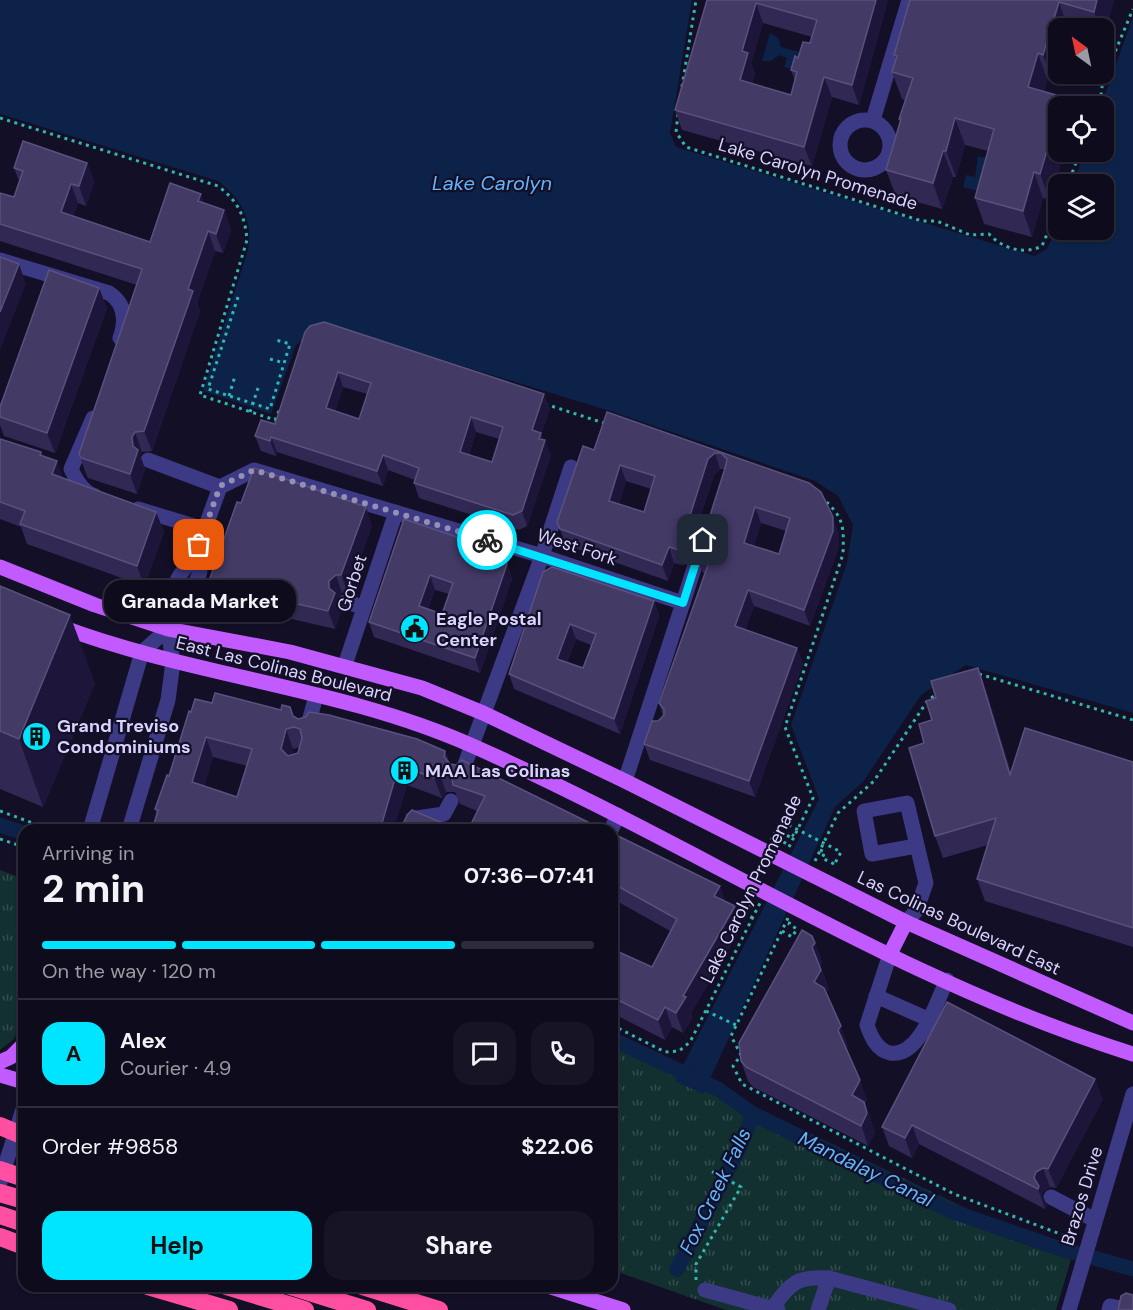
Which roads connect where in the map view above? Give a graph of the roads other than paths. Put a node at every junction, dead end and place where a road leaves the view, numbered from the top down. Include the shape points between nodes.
1 (909, 0) edge
2 (873, 120) dead end
3 (0, 260) edge
4 (116, 351) edge
5 (97, 407) edge
6 (148, 460) dead end
7 (571, 467) dead end
8 (220, 486) junction
9 (396, 513) junction
10 (708, 523) edge
11 (204, 529) junction
12 (542, 556) junction
13 (0, 567) edge
14 (345, 602) dead end
15 (683, 603) junction
16 (364, 607) junction
17 (49, 622) edge
18 (168, 629) junction
19 (142, 652) junction
20 (174, 662) junction
21 (345, 665) junction
22 (316, 696) junction
23 (483, 713) junction
24 (645, 724) junction
25 (661, 728) edge
26 (307, 729) edge
27 (471, 744) junction
28 (461, 775) edge
29 (625, 781) junction
30 (451, 801) edge
31 (618, 815) junction
32 (92, 824) edge
33 (131, 824) edge
34 (411, 824) edge
35 (614, 824) edge
36 (916, 846) dead end
37 (777, 849) joint
38 (906, 922) junction
39 (890, 954) junction
40 (947, 980) junction
41 (876, 996) junction
42 (928, 1019) junction
43 (1133, 1023) edge
44 (18, 1050) edge
45 (1133, 1054) edge
46 (0, 1062) edge
47 (0, 1075) edge
48 (18, 1080) edge
49 (1133, 1094) edge
50 (18, 1125) edge
51 (0, 1126) edge
52 (18, 1134) edge
53 (0, 1170) edge
54 (18, 1176) edge
55 (0, 1182) edge
56 (0, 1193) edge
57 (1051, 1197) dead end
58 (18, 1198) edge
59 (0, 1215) edge
60 (18, 1221) edge
61 (1095, 1221) junction
62 (0, 1238) edge
63 (18, 1244) edge
64 (829, 1278) junction
65 (705, 1290) road end
66 (168, 1292) edge
67 (246, 1292) edge
68 (309, 1292) edge
69 (382, 1292) edge
70 (415, 1292) edge
71 (567, 1292) edge
72 (1070, 1305) edge
73 (229, 1310) edge
74 (305, 1310) edge
75 (367, 1310) edge
76 (440, 1310) edge
77 (623, 1310) edge
78 (774, 1310) edge
79 (818, 1310) edge
80 (950, 1310) edge
81 (1109, 1310) edge
82 (1131, 1310) edge

1 - 2 street
3 - 4 street via 115,296 125,321
5 - 11 street via 66,467 87,493
6 - 8 street
7 - 12 street
8 - 9 street, West Fork via 254,470
8 - 11 street
9 - 12 street, West Fork
9 - 16 street, Gorbet
10 - 15 street
11 - 18 street via 193,561 200,572 196,587 187,604 176,607
12 - 15 street, West Fork
12 - 23 street
13 - 18 main road, East Las Colinas Boulevard
14 - 16 street
15 - 24 street
16 - 21 street, Gorbet
17 - 19 main road, East Las Colinas Boulevard
18 - 19 street
18 - 20 street
18 - 21 main road, East Las Colinas Boulevard
19 - 20 main road, East Las Colinas Boulevard
19 - 32 street
20 - 22 main road, East Las Colinas Boulevard
20 - 33 street via 168,700
21 - 23 main road, East Las Colinas Boulevard via 422,688
22 - 26 street
22 - 27 main road, East Las Colinas Boulevard via 355,704
23 - 27 street
23 - 29 main road, East Las Colinas Boulevard
24 - 25 street
24 - 29 street
27 - 28 street
27 - 31 main road, East Las Colinas Boulevard
29 - 37 main road, East Las Colinas Boulevard
30 - 34 street via 444,813 417,818
31 - 35 street
31 - 39 main road, East Las Colinas Boulevard via 758,896 812,915
36 - 38 street via 926,883 916,911
37 - 38 main road, Las Colinas Boulevard East
38 - 39 main road
38 - 43 main road, Las Colinas Boulevard East
39 - 40 main road
39 - 41 street
40 - 42 street
40 - 45 main road via 1062,1032
41 - 42 street
41 - 42 street via 867,1025 884,1052 898,1054 909,1048 920,1038
44 - 46 main road
47 - 48 main road
49 - 61 street, Brazos Drive
50 - 55 street
51 - 52 highway
53 - 54 highway
56 - 58 highway
57 - 61 street
59 - 60 highway
61 - 72 street, Brazos Drive
62 - 63 highway
64 - 78 street via 806,1276 790,1286
64 - 79 street
64 - 80 street
65 - 78 street
66 - 73 highway
67 - 74 highway
68 - 75 highway
69 - 76 highway
70 - 76 highway
71 - 77 main road
81 - 82 street via 1110,1306

